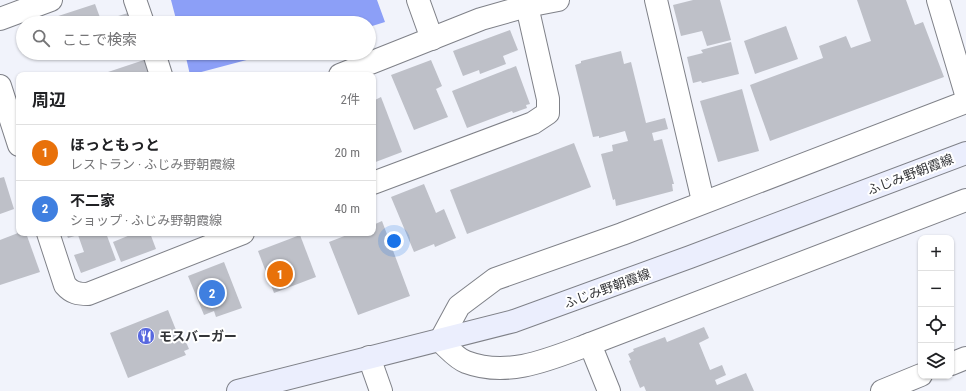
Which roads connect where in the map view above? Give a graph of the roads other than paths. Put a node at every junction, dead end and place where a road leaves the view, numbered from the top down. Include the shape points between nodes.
1 (51, 0) edge
2 (135, 0) edge
3 (418, 0) edge
4 (558, 0) edge
5 (656, 0) edge
6 (938, 0) edge
7 (527, 6) junction
8 (141, 16) edge
9 (0, 19) edge
10 (432, 39) junction
11 (156, 60) edge
12 (160, 72) edge
13 (348, 72) edge
14 (0, 86) edge
15 (966, 94) edge
16 (966, 102) edge
17 (16, 135) edge
18 (966, 153) edge
19 (376, 182) edge
20 (966, 200) edge
21 (703, 202) junction
22 (49, 236) edge
23 (235, 236) edge
24 (440, 341) junction
25 (590, 344) junction
26 (369, 357) junction
27 (966, 358) edge
28 (954, 363) edge
29 (918, 376) edge
30 (238, 391) edge
31 (382, 391) edge
32 (609, 391) edge
33 (882, 391) edge

1 - 9 street
2 - 8 street
3 - 10 street
4 - 7 street
5 - 21 street
6 - 15 street
7 - 10 street via 481,19
7 - 19 street via 548,99 548,112 533,123
10 - 13 street
11 - 12 street
14 - 17 street
16 - 21 street
18 - 24 main road, ふじみ野朝霞線 via 514,321
20 - 25 street
21 - 24 street via 495,279 459,306
22 - 23 street via 65,285 70,291 78,294 88,294
24 - 25 street via 465,362 501,369 551,359
24 - 26 main road, ふじみ野朝霞線
25 - 32 street
26 - 30 main road, ふじみ野朝霞線
26 - 31 street
27 - 28 street
29 - 33 street

